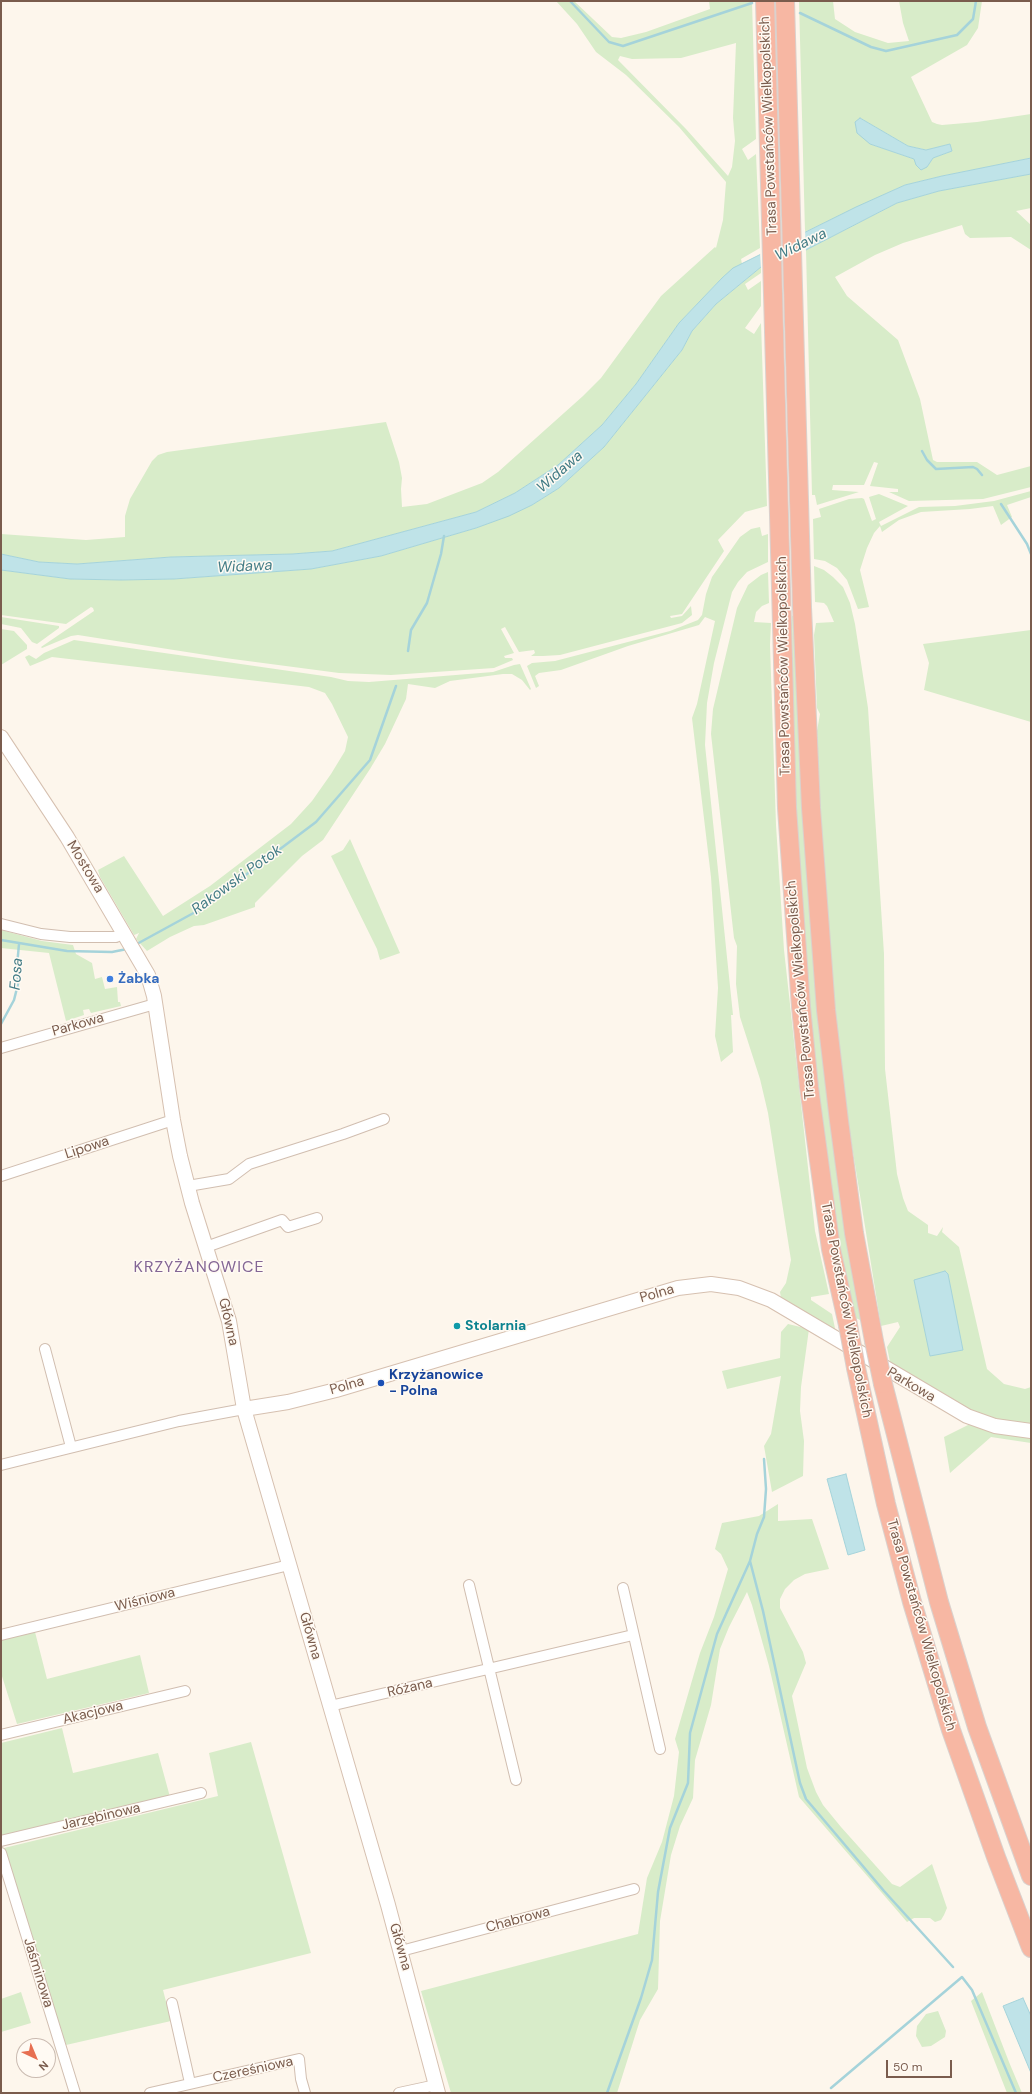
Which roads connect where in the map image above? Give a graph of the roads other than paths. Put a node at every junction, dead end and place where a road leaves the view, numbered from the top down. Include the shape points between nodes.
1 (765, 1) edge
2 (785, 1) edge
3 (1, 737) edge
4 (1, 924) edge
5 (127, 937) junction
6 (155, 1004) junction
7 (1, 1048) edge
8 (384, 1119) dead end
9 (173, 1120) junction
10 (1, 1176) edge
11 (188, 1186) junction
12 (317, 1218) dead end
13 (206, 1247) junction
14 (800, 1316) joint
15 (46, 1349) dead end
16 (244, 1409) junction
17 (1031, 1431) edge
18 (71, 1447) junction
19 (1, 1465) edge
20 (289, 1565) junction
21 (469, 1585) dead end
22 (623, 1588) dead end
23 (1, 1635) edge
24 (634, 1635) junction
25 (490, 1670) junction
26 (185, 1691) dead end
27 (330, 1706) junction
28 (1, 1735) edge
29 (660, 1749) dead end
30 (516, 1780) dead end
31 (201, 1793) dead end
32 (1, 1841) edge
33 (1, 1853) edge
34 (1031, 1876) edge
35 (634, 1889) dead end
36 (1031, 1948) edge
37 (401, 1950) junction
38 (172, 2003) dead end
39 (190, 2083) junction
40 (437, 2089) edge
41 (75, 2093) edge
42 (150, 2093) edge
43 (305, 2093) edge
44 (399, 2093) edge

1 - 36 highway, Trasa Powstańców Wielkopolskich, bridge via 787,808 801,1007 819,1168 831,1249 886,1504 919,1625 956,1745
2 - 34 highway, Trasa Powstańców Wielkopolskich, bridge via 802,607 811,808 826,1010 854,1233 883,1384 939,1602 977,1727
3 - 5 street, Mostowa via 67,837
4 - 5 street via 41,934 70,937
5 - 6 street, Mostowa via 148,975
6 - 7 street, Parkowa
6 - 9 street, Główna
8 - 11 street via 249,1164 229,1179
9 - 10 street, Lipowa
9 - 11 street, Główna
11 - 13 street, Główna
12 - 13 street via 288,1227 282,1220
13 - 16 street, Główna via 230,1321
14 - 16 street, Polna via 771,1300 739,1288 711,1284 678,1288 336,1390 288,1402
14 - 17 street, Parkowa via 962,1414 995,1426
15 - 18 street
16 - 18 street, Polna via 206,1415
16 - 20 street, Główna
18 - 19 street, Polna
20 - 23 street, Wiśniowa
20 - 27 street, Główna
21 - 25 street
22 - 24 street
24 - 25 street, Różana
24 - 29 street
25 - 27 street, Różana
25 - 30 street
26 - 28 street, Akacjowa
27 - 37 street, Główna
31 - 32 street, Jarzębinowa
33 - 41 street, Jaśminowa
35 - 37 street, Chabrowa
37 - 40 street, Główna
38 - 39 street
39 - 42 street, Czereśniowa
39 - 43 street, Czereśniowa via 299,2059
40 - 44 street

